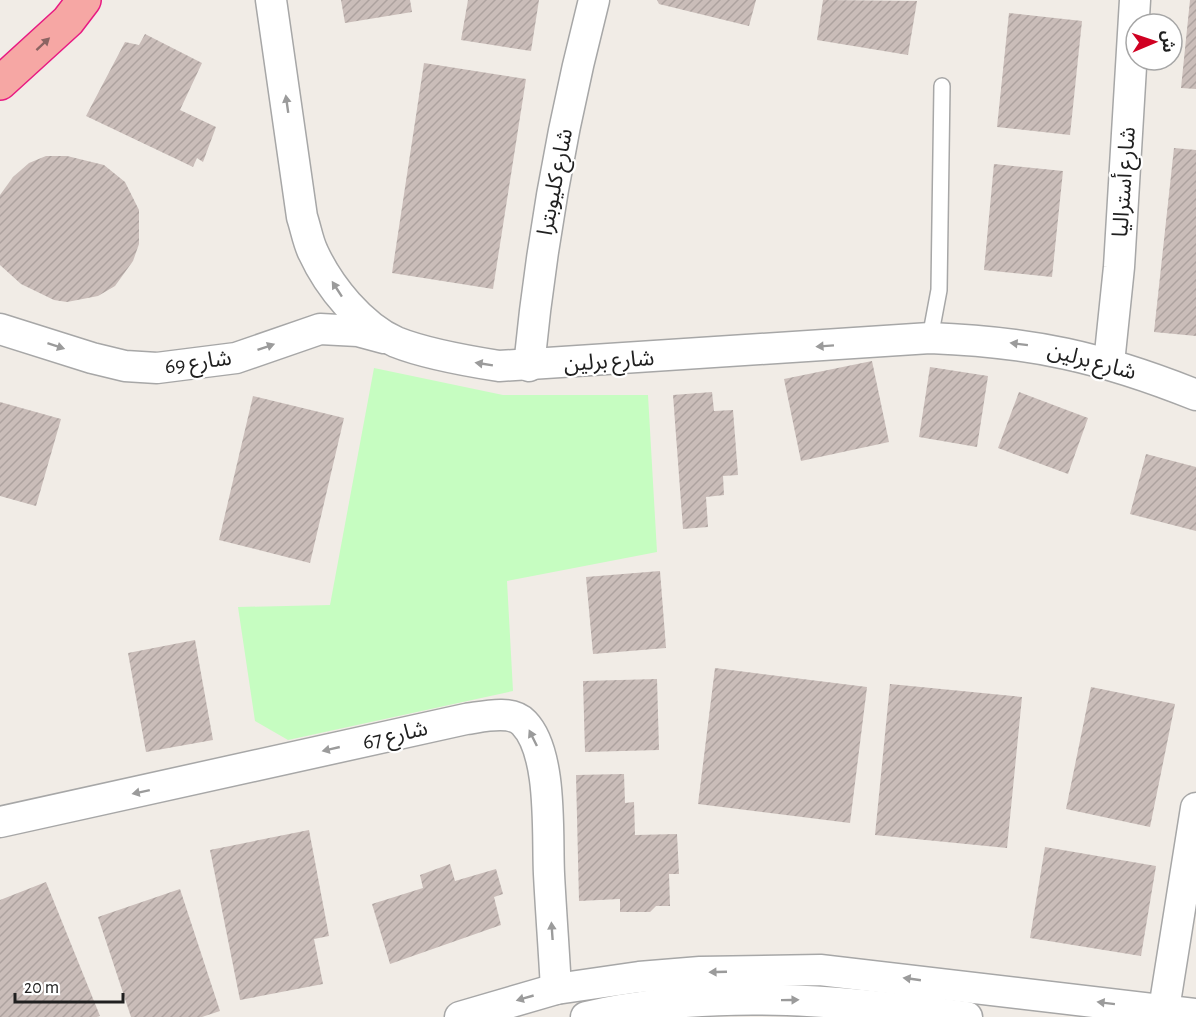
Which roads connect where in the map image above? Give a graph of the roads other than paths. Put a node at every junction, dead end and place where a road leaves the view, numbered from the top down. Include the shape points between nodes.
1 (84, 0) edge
2 (271, 0) edge
3 (594, 0) edge
4 (1135, 0) edge
5 (0, 83) edge
6 (942, 86) dead end
7 (0, 329) edge
8 (930, 338) junction
9 (396, 341) junction
10 (1109, 363) junction
11 (529, 366) junction
12 (1196, 395) edge
13 (1196, 808) edge
14 (0, 822) edge
15 (556, 989) junction
16 (1164, 1009) junction
17 (1196, 1014) edge
18 (460, 1017) edge
19 (586, 1017) edge
20 (967, 1017) edge

5 -> 1 highway via 68,21
9 -> 2 street, شارع برلين via 366,321 343,298 313,252 303,218
3 - 11 street, شارع كليوبترا via 540,266
4 - 10 street, شارع أستراليا
6 - 8 lane via 939,279
7 -> 9 street, شارع 69 via 92,358 157,368 236,358 320,329 357,331
10 -> 8 street, شارع برلين via 1033,346
8 -> 11 street, شارع برلين
11 -> 9 street, شارع برلين via 468,362
10 - 12 street, شارع برلين
13 - 16 street
15 -> 14 street, شارع 67 via 541,758 534,737 522,721 509,716 466,719
16 -> 15 street via 820,970 700,972
15 -> 18 street
16 - 17 street
19 -> 20 street via 642,1006 817,999

